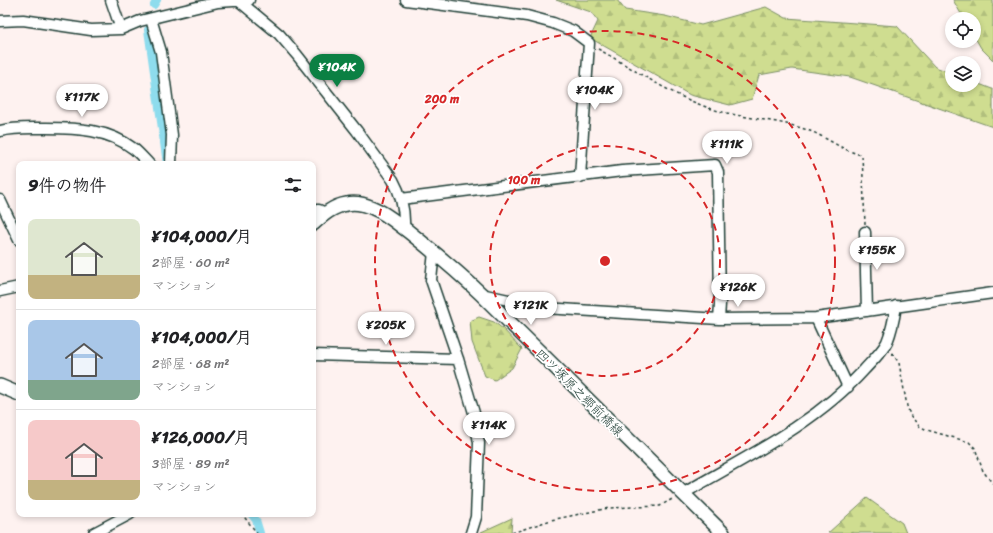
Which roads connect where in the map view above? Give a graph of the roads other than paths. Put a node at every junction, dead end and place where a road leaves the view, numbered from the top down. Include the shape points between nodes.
1 (111, 0) edge
2 (406, 0) edge
3 (244, 1) edge
4 (151, 18) junction
5 (0, 21) edge
6 (121, 29) junction
7 (0, 131) edge
8 (146, 161) edge
9 (171, 161) edge
10 (580, 177) junction
11 (401, 199) junction
12 (0, 200) edge
13 (319, 211) edge
14 (404, 228) junction
15 (865, 232) road end
16 (16, 234) edge
17 (434, 252) junction
18 (16, 288) edge
19 (0, 291) edge
20 (993, 293) edge
21 (481, 294) junction
22 (896, 306) junction
23 (867, 312) junction
24 (816, 318) junction
25 (719, 319) junction
26 (316, 355) edge
27 (458, 359) junction
28 (0, 386) edge
29 (848, 386) junction
30 (16, 393) edge
31 (684, 493) junction
32 (124, 517) edge
33 (94, 533) edge
34 (470, 533) edge
35 (723, 533) edge

1 - 6 street
2 - 10 street via 527,16 552,22 573,31 589,43
3 - 4 street via 218,2
3 - 11 street via 297,55 393,180
4 - 6 street
4 - 9 street via 161,52 172,135
5 - 6 street via 23,20 91,30
7 - 8 street via 12,128 76,128 96,132 134,149
10 - 11 street
10 - 25 street via 622,171 715,165 718,172
11 - 14 street via 405,212
12 - 16 street
13 - 14 main road, 四ツ塚原之郷前橋線 via 346,204 358,204 374,208
14 - 17 main road, 四ツ塚原之郷前橋線
15 - 23 street
17 - 21 main road, 四ツ塚原之郷前橋線
17 - 27 street via 431,280
18 - 19 street
20 - 22 street
21 - 25 street via 545,308
21 - 31 main road, 四ツ塚原之郷前橋線
22 - 23 street
22 - 29 street via 894,323 884,346
23 - 24 street
24 - 25 street
24 - 29 street
26 - 27 street
27 - 34 street via 474,413 478,443 476,517
28 - 30 main road
29 - 31 street via 822,409 782,436
31 - 35 main road, 四ツ塚原之郷前橋線
32 - 33 street

